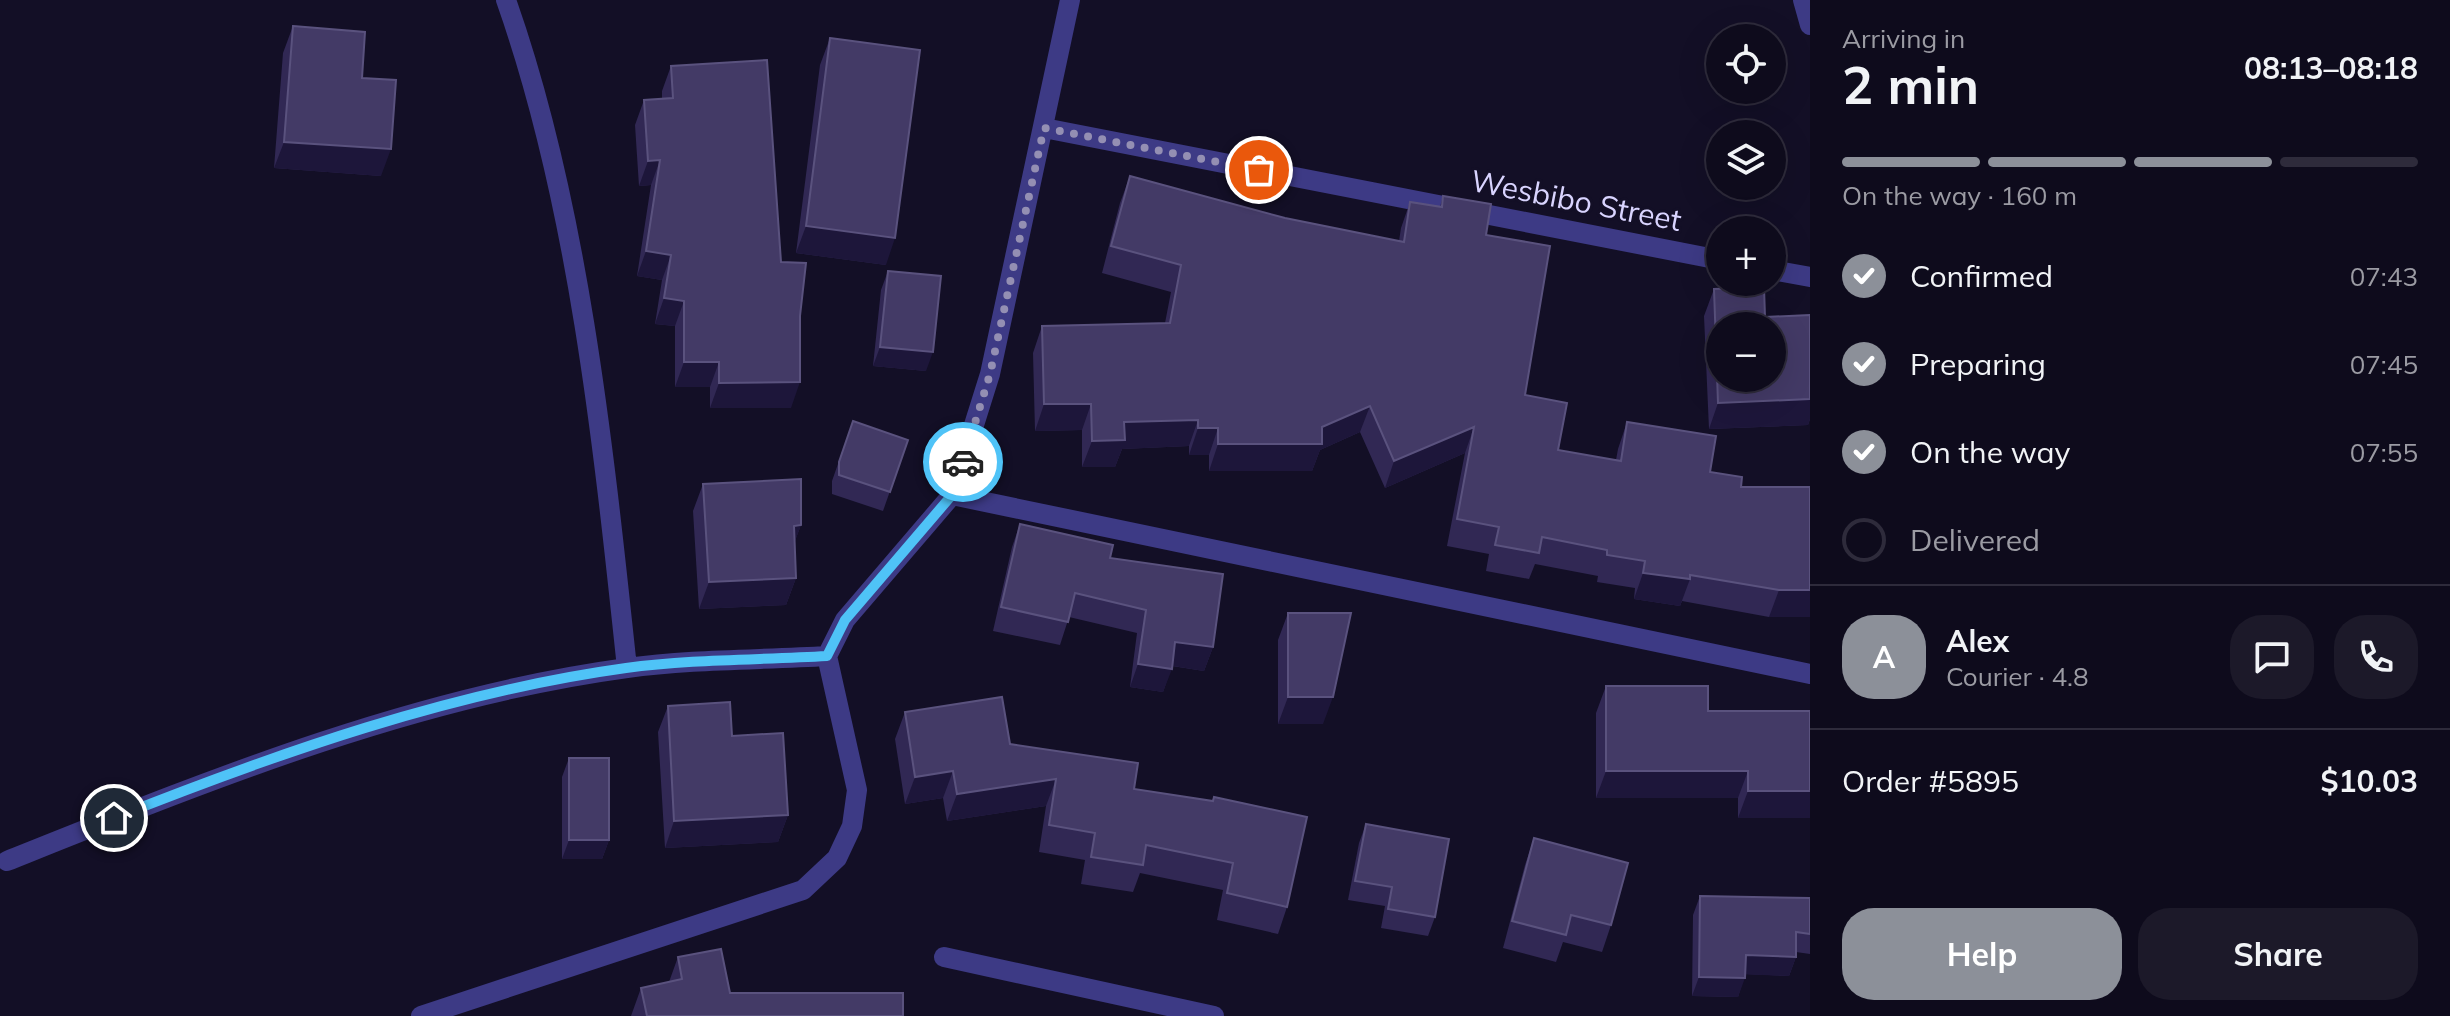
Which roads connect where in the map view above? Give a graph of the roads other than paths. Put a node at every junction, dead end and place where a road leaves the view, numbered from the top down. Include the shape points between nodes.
1 (506, 0) edge
2 (1070, 0) edge
3 (1803, 0) edge
4 (1810, 25) edge
5 (1044, 128) junction
6 (1706, 257) edge
7 (1786, 273) edge
8 (1810, 277) edge
9 (952, 495) junction
10 (827, 656) junction
11 (627, 668) junction
12 (1810, 674) edge
13 (7, 861) dead end
14 (944, 957) dead end
15 (421, 1016) edge
16 (1214, 1016) edge

1 - 11 street via 523,48 565,230 610,511
2 - 5 street
3 - 4 street
5 - 6 street, Wesbibo Street
5 - 9 street via 990,374
7 - 8 street
9 - 10 street via 845,620
9 - 12 street
10 - 11 street
10 - 15 street via 857,790 852,826 837,858 803,890
11 - 13 street via 460,701 336,739
14 - 16 street

